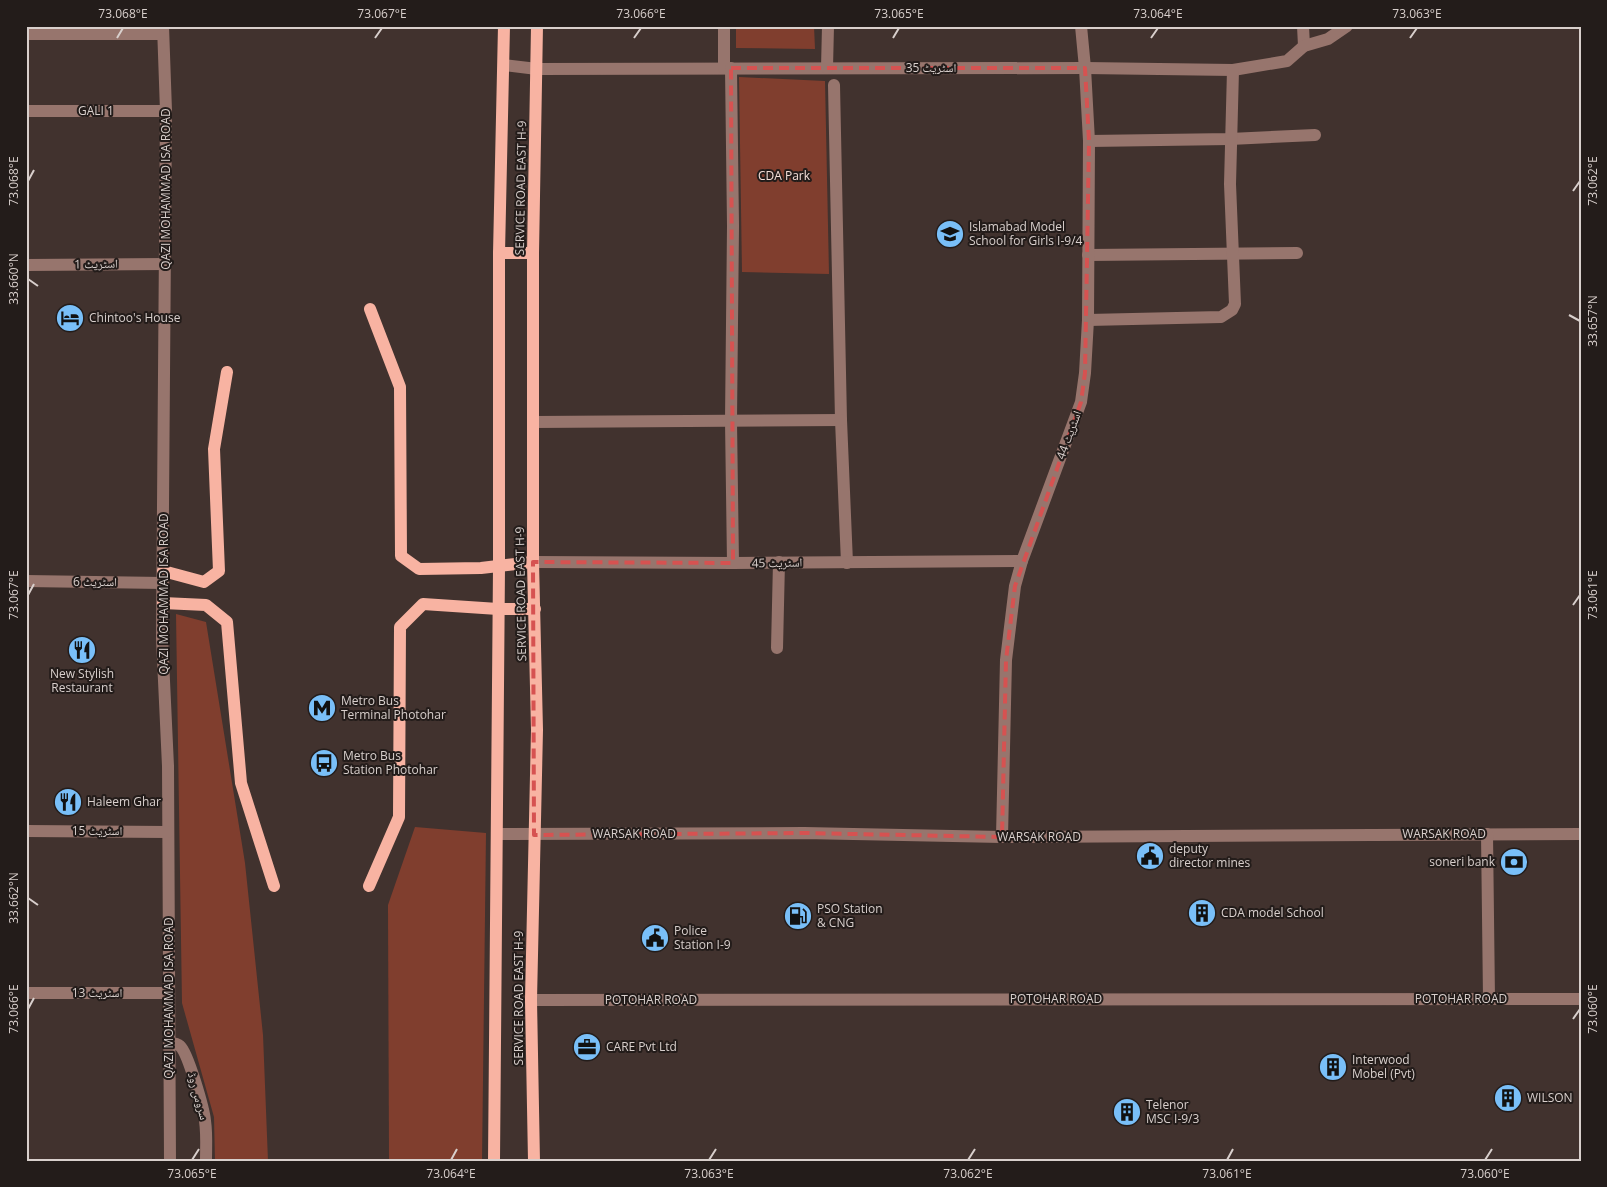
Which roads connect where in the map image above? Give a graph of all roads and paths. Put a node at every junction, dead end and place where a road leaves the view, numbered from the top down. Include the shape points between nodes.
1 (504, 26) edge
2 (537, 26) edge
3 (724, 26) edge
4 (828, 26) edge
5 (1080, 26) edge
6 (1303, 26) edge
7 (1347, 26) edge
8 (163, 30) edge
9 (26, 34) edge
10 (1304, 46) junction
11 (504, 65) junction
12 (536, 68) junction
13 (728, 68) junction
14 (827, 68) junction
15 (1085, 68) junction
16 (1233, 70) junction
17 (834, 85) dead end
18 (26, 111) edge
19 (166, 111) junction
20 (1315, 135) dead end
21 (1230, 139) junction
22 (1089, 141) junction
23 (1232, 252) junction
24 (499, 253) junction
25 (533, 253) junction
26 (1298, 253) dead end
27 (1088, 255) junction
28 (166, 264) junction
29 (26, 265) edge
30 (370, 309) dead end
31 (1088, 320) junction
32 (227, 372) dead end
33 (841, 420) junction
34 (731, 421) junction
35 (534, 422) junction
36 (1022, 561) junction
37 (533, 562) junction
38 (779, 562) junction
39 (847, 562) junction
40 (733, 563) junction
41 (499, 567) junction
42 (163, 577) junction
43 (26, 581) edge
44 (163, 603) junction
45 (498, 609) junction
46 (535, 609) junction
47 (777, 648) dead end
48 (26, 831) edge
49 (168, 832) junction
50 (497, 834) junction
51 (1486, 834) junction
52 (1581, 834) edge
53 (534, 835) junction
54 (1002, 837) junction
55 (274, 886) dead end
56 (370, 886) dead end
57 (168, 993) junction
58 (26, 994) edge
59 (1488, 999) junction
60 (1581, 999) edge
61 (531, 1000) junction
62 (169, 1043) junction
63 (170, 1161) edge
64 (206, 1161) edge
65 (494, 1161) edge
66 (534, 1161) edge

1 - 11 main road, SERVICE ROAD EAST H-9
2 - 12 main road, SERVICE ROAD EAST H-9
3 - 13 street
4 - 14 street
5 - 15 street, اسٹریٹ 44
6 - 10 street
7 - 10 street, اسٹریٹ 35 via 1328,39
8 - 9 street
8 - 19 street, QAZI MOHAMMAD ISA ROAD
10 - 16 street, اسٹریٹ 35 via 1287,61
11 - 12 street, اسٹریٹ 35
11 - 24 main road, SERVICE ROAD EAST H-9
12 - 13 street, اسٹریٹ 35
12 - 25 main road, SERVICE ROAD EAST H-9
13 - 14 street, اسٹریٹ 35
13 - 34 street via 732,236
14 - 15 street, اسٹریٹ 35
15 - 16 street, اسٹریٹ 35
15 - 22 street, اسٹریٹ 44
16 - 21 street
17 - 33 street
18 - 19 street, GALI 1
19 - 28 street, QAZI MOHAMMAD ISA ROAD
20 - 21 street
21 - 22 street
21 - 23 street
22 - 27 street, اسٹریٹ 44
23 - 26 street
23 - 27 street
23 - 31 street via 1234,304 1228,314
24 - 25 main road
24 - 41 main road, SERVICE ROAD EAST H-9
25 - 35 main road, SERVICE ROAD EAST H-9
27 - 31 street, اسٹریٹ 44
28 - 29 street, اسٹریٹ 1
28 - 42 street, QAZI MOHAMMAD ISA ROAD
30 - 41 main road via 400,387 401,556 419,569
31 - 36 street, اسٹریٹ 44 via 1081,402
32 - 42 main road via 214,449 219,571 204,582
33 - 34 street
33 - 39 street
34 - 35 street
34 - 40 street
35 - 37 main road, SERVICE ROAD EAST H-9
36 - 39 street, اسٹریٹ 45
36 - 54 street, اسٹریٹ 44 via 1015,586 1006,660
37 - 40 street, اسٹریٹ 45
37 - 41 main road
37 - 46 main road, SERVICE ROAD EAST H-9
38 - 39 street, اسٹریٹ 45
38 - 40 street, اسٹریٹ 45
38 - 47 street
41 - 45 main road, SERVICE ROAD EAST H-9
42 - 43 street, اسٹریٹ 6
42 - 44 street, QAZI MOHAMMAD ISA ROAD
44 - 49 street, QAZI MOHAMMAD ISA ROAD
44 - 55 main road via 206,605 228,622 241,784
45 - 46 main road
45 - 50 main road, SERVICE ROAD EAST H-9
45 - 56 main road via 423,604 400,627 399,817
46 - 53 main road, SERVICE ROAD EAST H-9
48 - 49 street, اسٹریٹ 15
49 - 57 street, QAZI MOHAMMAD ISA ROAD
50 - 53 street, WARSAK ROAD
50 - 65 main road, SERVICE ROAD EAST H-9
51 - 52 street, WARSAK ROAD
51 - 54 street, WARSAK ROAD
51 - 59 street
53 - 54 street, WARSAK ROAD via 804,833
53 - 61 main road, SERVICE ROAD EAST H-9
57 - 58 street, اسٹریٹ 13
57 - 62 street, QAZI MOHAMMAD ISA ROAD
59 - 60 street, POTOHAR ROAD
59 - 61 street, POTOHAR ROAD
61 - 66 main road, SERVICE ROAD EAST H-9
62 - 63 street, QAZI MOHAMMAD ISA ROAD
62 - 64 street, سروس روڈ via 175,1043 184,1051 194,1079 205,1121

